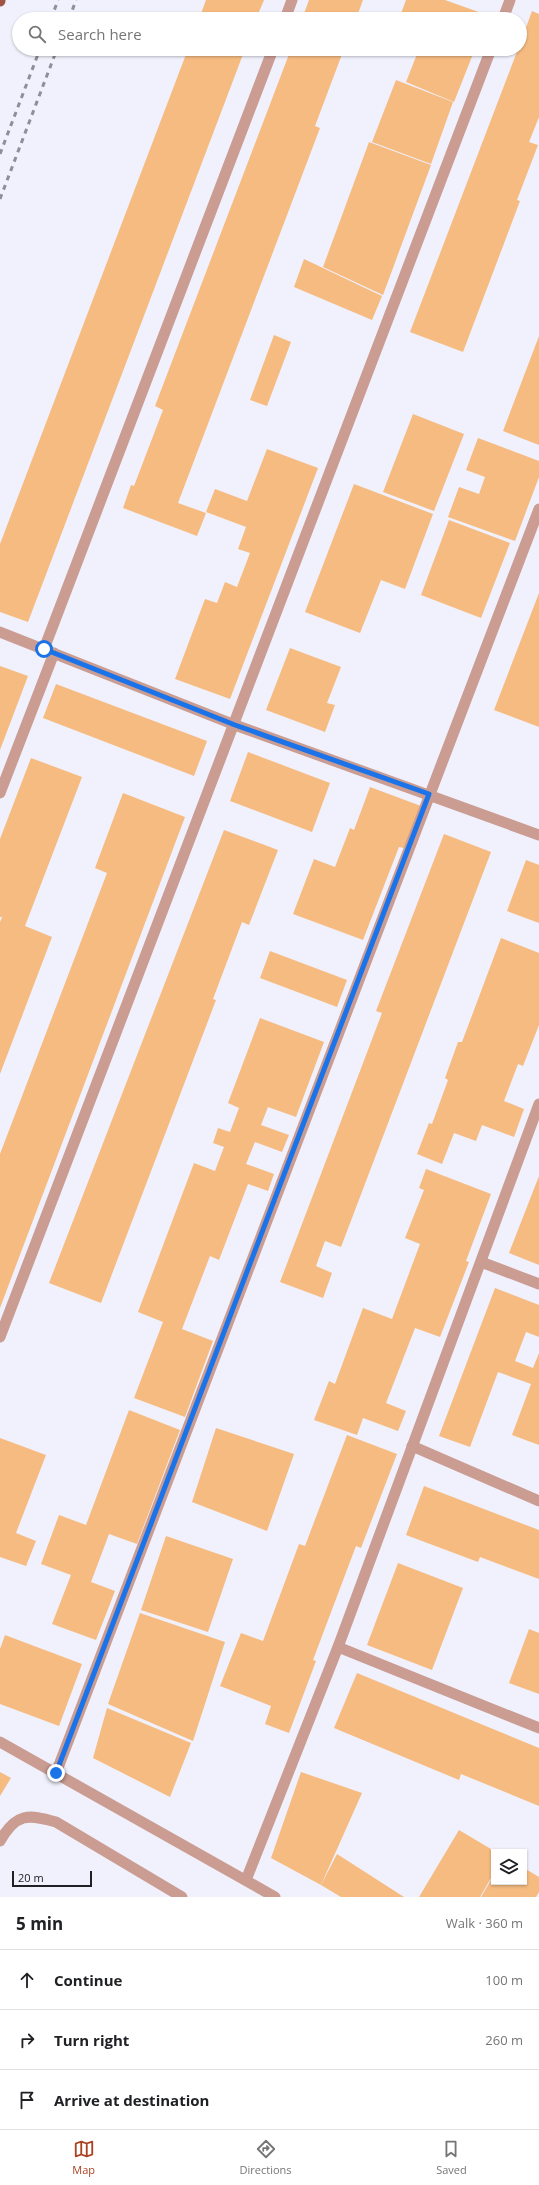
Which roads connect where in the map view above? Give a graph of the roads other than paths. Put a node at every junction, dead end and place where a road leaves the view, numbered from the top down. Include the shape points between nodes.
1 (292, 0) edge
2 (510, 0) edge
3 (288, 12) edge
4 (506, 12) edge
5 (270, 56) edge
6 (488, 56) edge
7 (539, 509) edge
8 (0, 632) edge
9 (49, 651) junction
10 (235, 725) junction
11 (0, 793) edge
12 (429, 794) junction
13 (539, 836) edge
14 (539, 1104) edge
15 (481, 1262) junction
16 (539, 1284) edge
17 (0, 1337) edge
18 (412, 1446) junction
19 (539, 1501) edge
20 (338, 1647) junction
21 (539, 1728) edge
22 (0, 1742) edge
23 (56, 1773) junction
24 (0, 1841) edge
25 (246, 1880) junction
26 (182, 1897) edge
27 (275, 1897) edge

1 - 3 street
2 - 4 street
5 - 9 street
6 - 10 street
7 - 12 street
8 - 9 street
9 - 10 street
9 - 11 street
10 - 12 street
10 - 17 street
12 - 13 street
12 - 23 street
14 - 15 street
15 - 16 street
15 - 18 street
18 - 19 street
18 - 20 street
20 - 21 street
20 - 25 street
22 - 23 street
23 - 25 street
24 - 26 street via 12,1823 23,1817 38,1817 56,1822
25 - 27 street

